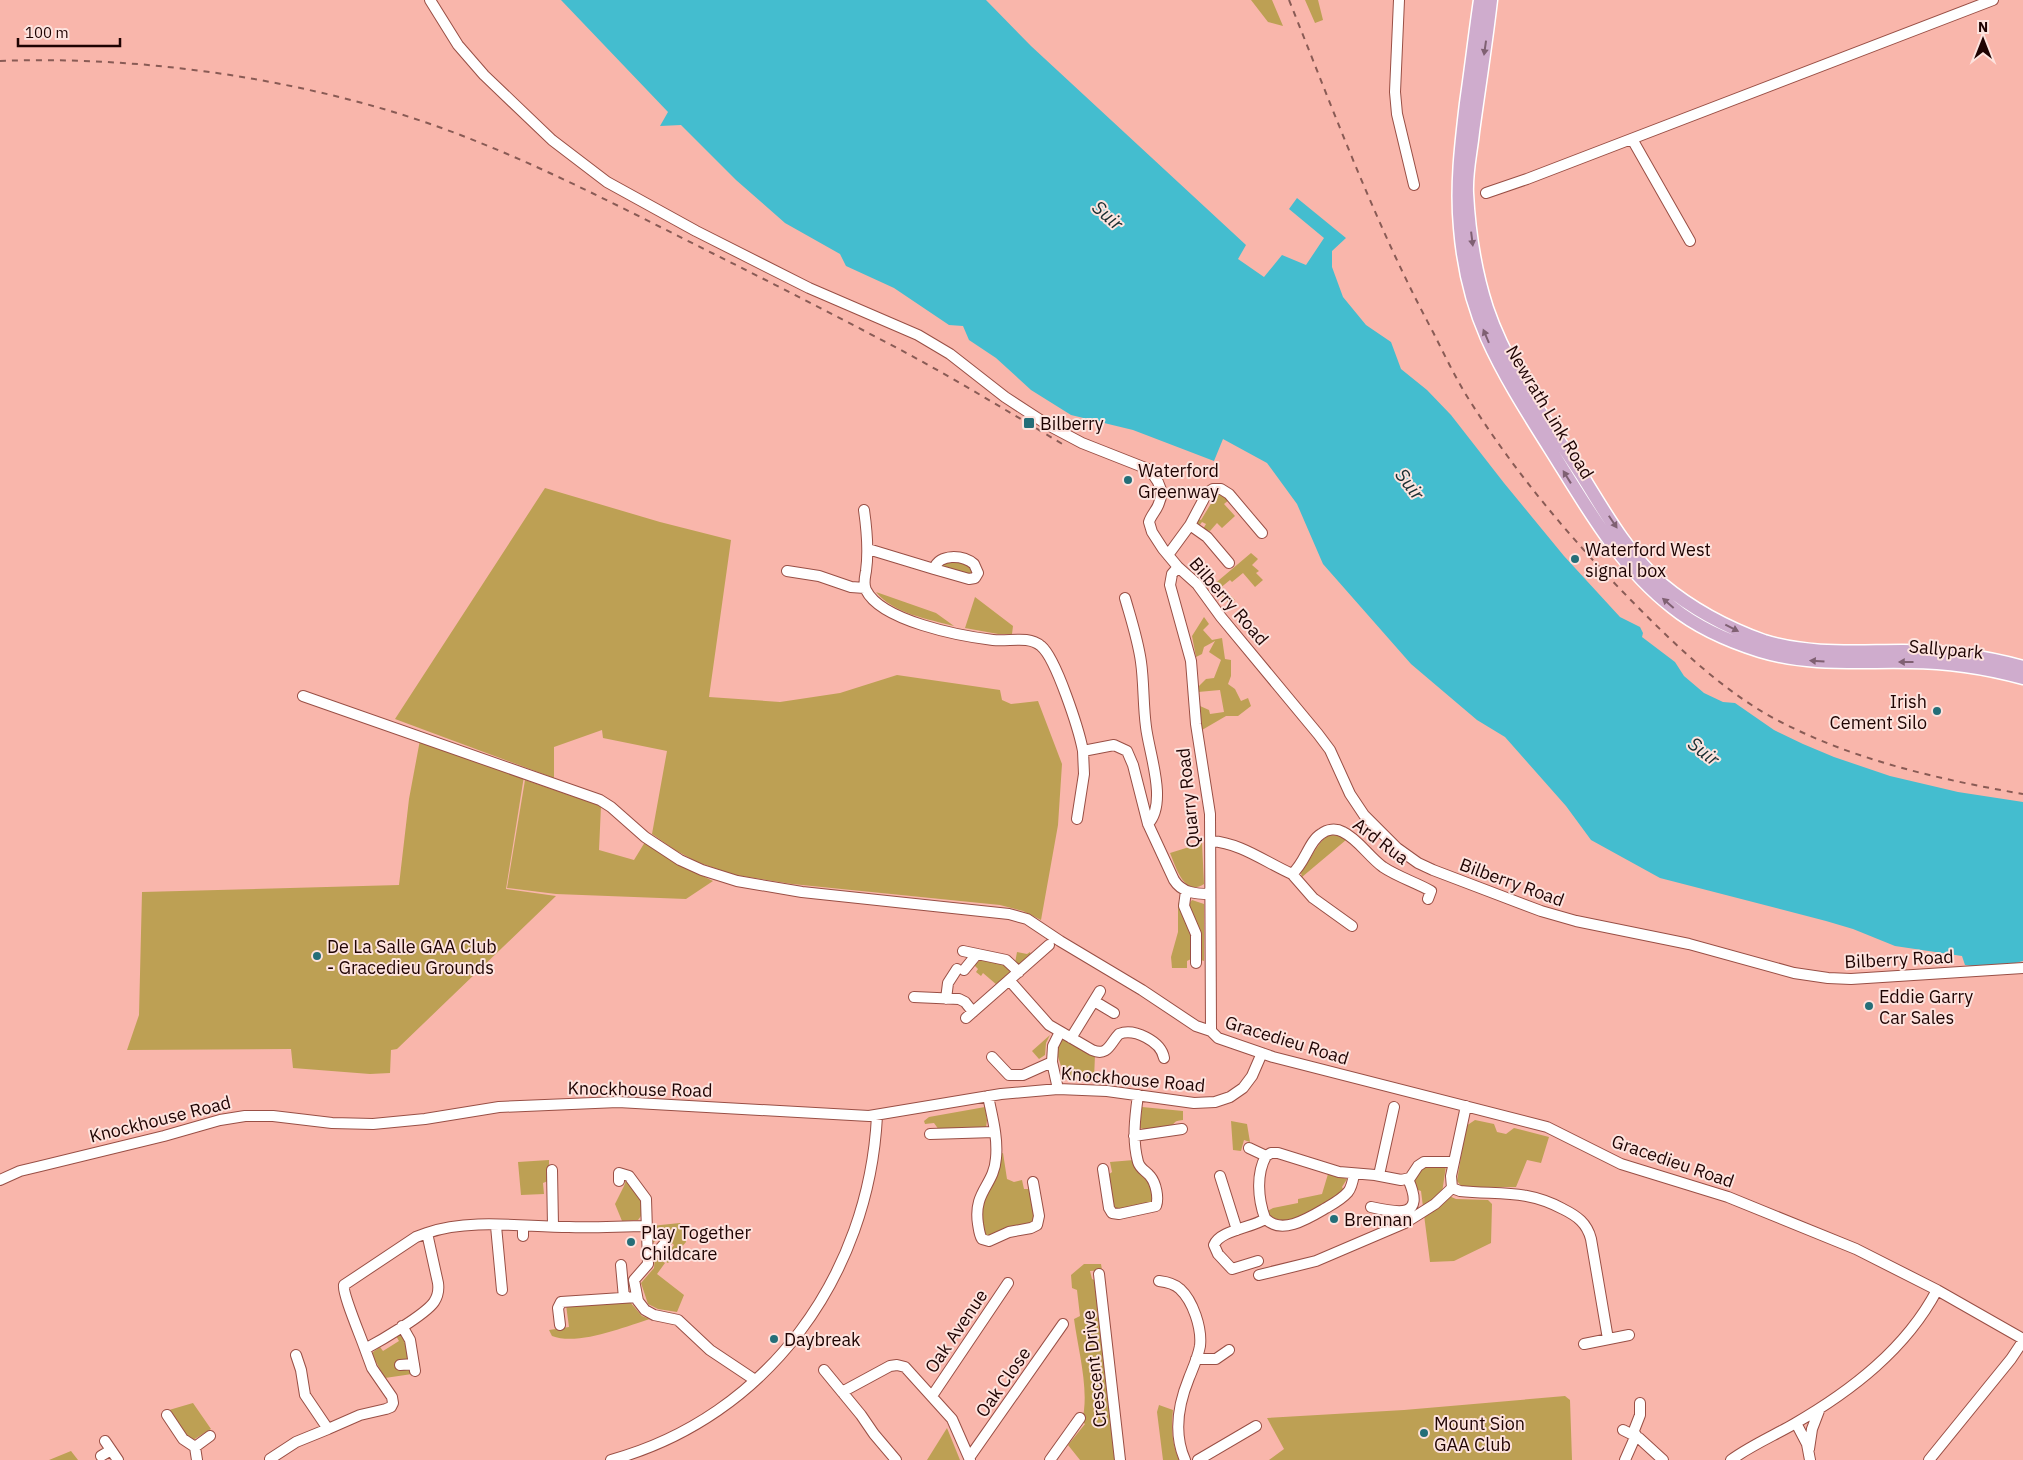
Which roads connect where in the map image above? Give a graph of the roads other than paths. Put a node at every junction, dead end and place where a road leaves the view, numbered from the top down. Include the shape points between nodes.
1 (430, 0) edge
2 (1399, 0) edge
3 (1480, 0) edge
4 (1491, 0) edge
5 (1993, 0) edge
6 (1632, 139) junction
7 (1414, 184) dead end
8 (1486, 193) dead end
9 (1690, 241) dead end
10 (864, 510) dead end
11 (1190, 525) junction
12 (1262, 533) dead end
13 (868, 549) junction
14 (1168, 555) junction
15 (1229, 562) dead end
16 (1178, 567) junction
17 (934, 569) dead end
18 (787, 571) dead end
19 (865, 588) junction
20 (1125, 598) dead end
21 (1866, 657) junction
22 (2023, 667) edge
23 (2023, 678) edge
24 (303, 696) dead end
25 (1083, 751) junction
26 (1077, 819) dead end
27 (1148, 824) junction
28 (1211, 842) junction
29 (1292, 874) junction
30 (1186, 891) junction
31 (1210, 894) junction
32 (1428, 899) dead end
33 (1352, 926) dead end
34 (1049, 945) dead end
35 (963, 951) dead end
36 (977, 954) junction
37 (1196, 963) dead end
38 (2023, 968) edge
39 (1019, 972) junction
40 (1009, 980) junction
41 (1100, 991) dead end
42 (914, 997) dead end
43 (946, 999) junction
44 (1094, 1001) junction
45 (1114, 1013) dead end
46 (1060, 1032) junction
47 (1211, 1032) junction
48 (1071, 1038) junction
49 (1262, 1054) junction
50 (992, 1058) dead end
51 (1164, 1058) dead end
52 (1052, 1062) junction
53 (1058, 1088) junction
54 (1138, 1095) junction
55 (988, 1096) junction
56 (1466, 1106) junction
57 (1394, 1107) dead end
58 (877, 1116) junction
59 (1182, 1129) dead end
60 (994, 1132) junction
61 (930, 1134) dead end
62 (1134, 1136) junction
63 (1250, 1148) dead end
64 (1266, 1156) junction
65 (1454, 1162) junction
66 (552, 1170) dead end
67 (1103, 1170) dead end
68 (1354, 1174) junction
69 (1379, 1175) junction
70 (1220, 1176) dead end
71 (1408, 1179) junction
72 (0, 1180) edge
73 (619, 1181) dead end
74 (1033, 1182) dead end
75 (1452, 1188) junction
76 (1371, 1207) dead end
77 (1265, 1219) junction
78 (496, 1226) junction
79 (553, 1226) junction
80 (646, 1226) junction
81 (1237, 1230) junction
82 (427, 1233) junction
83 (666, 1242) dead end
84 (648, 1253) junction
85 (1258, 1261) dead end
86 (620, 1265) dead end
87 (1099, 1274) dead end
88 (1259, 1276) dead end
89 (1160, 1281) dead end
90 (1008, 1283) dead end
91 (502, 1290) dead end
92 (1937, 1290) junction
93 (637, 1297) junction
94 (624, 1298) junction
95 (560, 1324) dead end
96 (1063, 1324) dead end
97 (402, 1326) junction
98 (1629, 1335) dead end
99 (1608, 1339) junction
100 (2023, 1340) edge
101 (1584, 1344) dead end
102 (365, 1349) junction
103 (1229, 1350) dead end
104 (296, 1355) dead end
105 (1196, 1359) junction
106 (400, 1365) dead end
107 (824, 1370) dead end
108 (755, 1380) junction
109 (842, 1392) junction
110 (932, 1396) junction
111 (1640, 1403) dead end
112 (1820, 1408) junction
113 (166, 1415) dead end
114 (1080, 1418) dead end
115 (1796, 1422) junction
116 (1256, 1426) dead end
117 (328, 1429) junction
118 (1631, 1433) junction
119 (210, 1436) dead end
120 (105, 1441) dead end
121 (195, 1447) junction
122 (111, 1450) junction
123 (1810, 1455) edge
124 (101, 1456) dead end
125 (270, 1459) edge
126 (970, 1459) edge
127 (118, 1460) edge
128 (197, 1460) edge
129 (612, 1460) edge
130 (896, 1460) edge
131 (1050, 1460) edge
132 (1120, 1460) edge
133 (1186, 1460) edge
134 (1198, 1460) edge
135 (1625, 1460) edge
136 (1663, 1460) edge
137 (1731, 1460) edge
138 (1928, 1460) edge

1 - 14 street, Bilberry Road via 458,45 487,78 560,147 607,182 809,288 923,338 1048,425 1082,443 1144,466 1159,484 1161,495 1150,523
2 - 7 street via 1396,114
21 -> 3 main road, Newrath Link Road via 1802,660 1762,652 1720,637 1673,608 1638,576 1603,533 1538,429 1487,338 1470,289 1460,230 1458,170
4 -> 21 main road, Newrath Link Road via 1467,190 1481,289 1511,363 1637,558 1662,584 1699,611 1766,641
5 - 6 street
6 - 8 street
6 - 9 street
10 - 13 street
11 - 12 street via 1208,493 1216,488 1229,494
11 - 14 street
11 - 15 street
13 - 17 street
13 - 19 street
14 - 16 street, Bilberry Road
16 - 28 street, Quarry Road via 1172,574 1170,585 1192,660 1196,724 1209,802
16 - 38 street, Bilberry Road via 1197,584 1324,742 1350,794 1368,821 1408,856 1433,870 1558,916 1689,944 1772,968 1814,976 1851,979
18 - 19 street
19 - 25 street via 880,606 923,625 980,638 1036,642 1052,662
20 - 27 street via 1140,654 1146,723 1156,782 1156,810
21 - 22 main road, Sallypark via 1942,652
23 -> 21 main road, Sallypark via 1952,664
24 - 47 street, Gracedieu Road via 600,800 670,854 713,874 771,888 965,908 1027,918 1196,1026
25 - 26 street via 1084,774
25 - 27 street via 1114,745 1127,751
27 - 30 street via 1174,880
28 - 29 street via 1236,846
28 - 31 street, Quarry Road
29 - 32 street, Ard Rua via 1317,836 1336,830 1351,838 1383,867 1431,891
29 - 33 street via 1314,898
30 - 31 street
30 - 37 street via 1184,906 1196,934
31 - 47 street, Quarry Road
34 - 39 street
35 - 36 street
36 - 39 street via 1008,962
36 - 43 street via 948,983
39 - 40 street
40 - 43 street via 970,1015 962,1000
40 - 46 street via 1041,1017
41 - 44 street
42 - 43 street
44 - 45 street
44 - 48 street
46 - 48 street
46 - 52 street via 1053,1046
47 - 49 street, Gracedieu Road via 1218,1038
48 - 51 street via 1101,1052 1109,1048 1119,1034 1134,1033 1159,1047
49 - 54 street, Knockhouse Road via 1248,1083 1224,1100 1194,1103
49 - 56 street, Gracedieu Road
50 - 52 street via 1006,1073 1015,1076
52 - 53 street
53 - 54 street, Knockhouse Road
53 - 55 street, Knockhouse Road
54 - 62 street
55 - 58 street, Knockhouse Road
55 - 60 street
56 - 65 street
56 - 92 street, Gracedieu Road via 1537,1124 1621,1164 1728,1197 1850,1246
57 - 69 street
58 - 72 street, Knockhouse Road via 618,1102 499,1107 373,1124 244,1116 36,1167
58 - 108 street via 867,1194 842,1265 804,1327
59 - 62 street
60 - 61 street
60 - 74 street via 995,1166 976,1208 982,1239 990,1241 1037,1225 1039,1216
62 - 67 street via 1139,1165 1154,1182 1156,1206 1112,1213
63 - 64 street
64 - 68 street via 1278,1153
64 - 77 street via 1259,1185
65 - 71 street via 1424,1162
65 - 75 street
66 - 79 street via 548,1186
68 - 69 street
68 - 77 street via 1346,1195 1311,1217 1284,1225 1272,1224
69 - 71 street
70 - 81 street
71 - 76 street via 1414,1195 1407,1210 1398,1213
73 - 80 street via 619,1172 628,1175 645,1196
75 - 88 street via 1435,1204 1405,1223 1316,1261
75 - 99 street via 1463,1192 1532,1196 1582,1222 1591,1239
77 - 81 street
78 - 79 street via 523,1231
78 - 82 street via 447,1228
78 - 91 street
79 - 80 street
80 - 84 street
81 - 85 street via 1217,1240 1214,1244 1217,1252 1232,1269
82 - 97 street via 438,1278 438,1293 428,1308
82 - 102 street via 344,1285 343,1294
83 - 84 street via 659,1250
84 - 93 street via 648,1266 634,1280
86 - 94 street
87 - 132 street, Crescent Drive
89 - 105 street via 1180,1289 1192,1308 1200,1333
90 - 110 street, Oak Avenue
92 - 100 street, Gracedieu Road
92 - 112 street via 1919,1320 1894,1349 1868,1373
93 - 94 street
93 - 108 street via 645,1310 678,1320 710,1350
94 - 95 street via 561,1302 558,1308
96 - 126 street, Oak Close
97 - 102 street
97 - 106 street via 410,1340 414,1367
98 - 99 street
99 - 101 street
100 - 138 street
102 - 117 street via 372,1368 393,1403 386,1409 360,1415
103 - 105 street via 1216,1359
104 - 117 street via 305,1395
105 - 133 street via 1179,1414 1179,1442
107 - 109 street
108 - 129 street via 682,1431
109 - 110 street via 897,1365 909,1371
109 - 130 street
110 - 126 street via 956,1424
111 - 118 street via 1640,1415
112 - 115 street
112 - 123 street via 1812,1429
113 - 121 street via 183,1439
114 - 131 street
115 - 123 street
115 - 137 street
116 - 134 street
117 - 125 street via 296,1442
118 - 135 street
118 - 136 street
119 - 121 street
120 - 122 street
121 - 128 street
122 - 124 street
122 - 127 street

